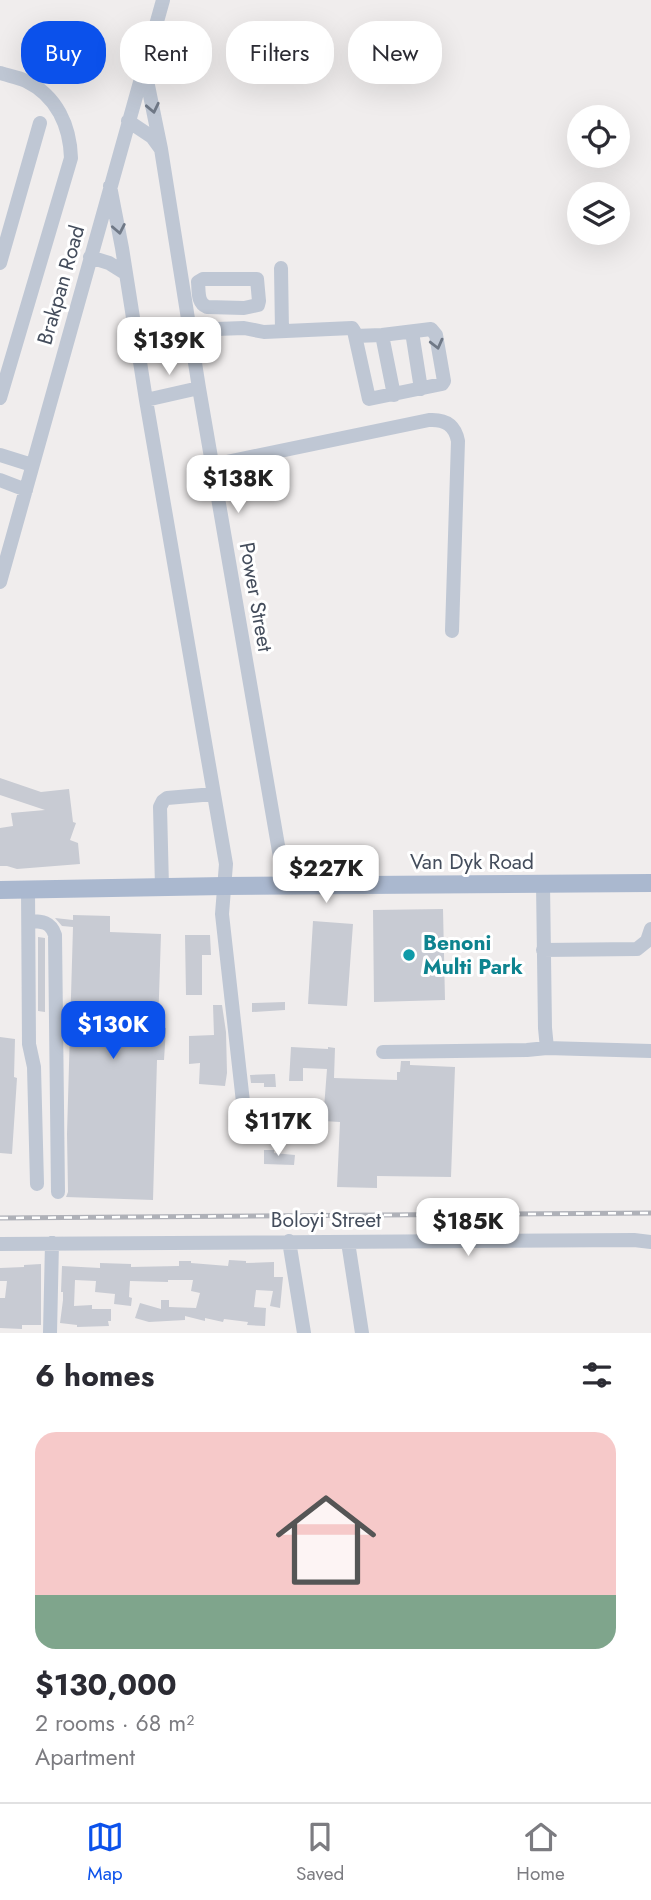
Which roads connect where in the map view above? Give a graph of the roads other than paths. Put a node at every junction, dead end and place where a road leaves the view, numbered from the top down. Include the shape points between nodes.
1 (163, 0) edge
2 (157, 21) edge
3 (0, 73) edge
4 (139, 84) edge
5 (148, 84) edge
6 (128, 121) junction
7 (40, 123) dead end
8 (161, 149) junction
9 (110, 186) junction
10 (90, 257) junction
11 (0, 263) edge
12 (281, 268) dead end
13 (125, 273) junction
14 (244, 308) dead end
15 (244, 328) junction
16 (190, 330) junction
17 (282, 331) junction
18 (412, 332) junction
19 (382, 335) junction
20 (355, 336) junction
21 (199, 388) junction
22 (421, 389) junction
23 (394, 395) junction
24 (0, 398) edge
25 (146, 400) junction
26 (0, 455) edge
27 (32, 465) junction
28 (212, 465) junction
29 (0, 480) edge
30 (26, 490) junction
31 (1, 576) edge
32 (452, 631) dead end
33 (214, 794) junction
34 (651, 883) edge
35 (543, 884) junction
36 (224, 886) junction
37 (285, 886) junction
38 (162, 887) junction
39 (28, 889) junction
40 (0, 890) edge
41 (29, 921) junction
42 (651, 929) edge
43 (543, 950) junction
44 (547, 1048) junction
45 (651, 1051) edge
46 (383, 1052) dead end
47 (243, 1102) dead end
48 (37, 1184) dead end
49 (58, 1192) dead end
50 (289, 1241) junction
51 (348, 1242) junction
52 (651, 1242) edge
53 (52, 1243) junction
54 (0, 1244) edge
55 (50, 1333) edge
56 (304, 1333) edge
57 (362, 1333) edge

1 - 2 street, Brakpan Road
3 - 24 street via 33,85 57,107 71,140 71,158
4 - 6 street, Brakpan Road
5 -> 8 street, Power Street
6 - 8 street
6 - 9 street, Brakpan Road
7 - 11 street
8 - 16 street, Power Street
9 - 10 street, Brakpan Road
9 -> 13 street
10 - 13 street
10 - 27 street, Brakpan Road
12 - 17 street
13 - 25 street
14 - 15 street
15 - 16 street
15 - 17 street
16 - 21 street, Power Street
17 - 20 street via 348,327
18 - 19 street
18 - 22 street
18 -> 22 street via 431,329 436,335 444,377 442,384
19 - 20 street
19 - 23 street
20 - 23 street via 368,398
21 - 25 street
21 - 28 street, Power Street
22 - 23 street
25 - 33 street
26 - 27 street
27 - 30 street, Brakpan Road
28 - 32 street via 429,420 450,425 458,441
28 - 37 street, Power Street
29 - 30 street
30 - 31 street, Brakpan Road
33 - 36 street via 226,864
33 - 38 street via 163,801
34 - 35 main road, Van Dyk Road
35 - 37 main road, Van Dyk Road
35 - 43 street
36 - 37 main road, Van Dyk Road
36 - 38 main road, Van Dyk Road
36 - 47 street via 223,939
38 - 39 main road, Van Dyk Road
39 - 40 main road, Van Dyk Road
39 - 41 street
41 - 48 street via 29,1044 34,1067
41 - 49 street via 46,922 55,935
42 - 43 street via 647,941 637,949
43 - 44 street
44 - 45 street
44 - 46 street
50 - 51 street, Boloyi Street
50 - 53 street, Boloyi Street
50 - 56 street
51 - 52 street, Boloyi Street
51 - 57 street
53 - 54 street, Boloyi Street
53 - 55 street

